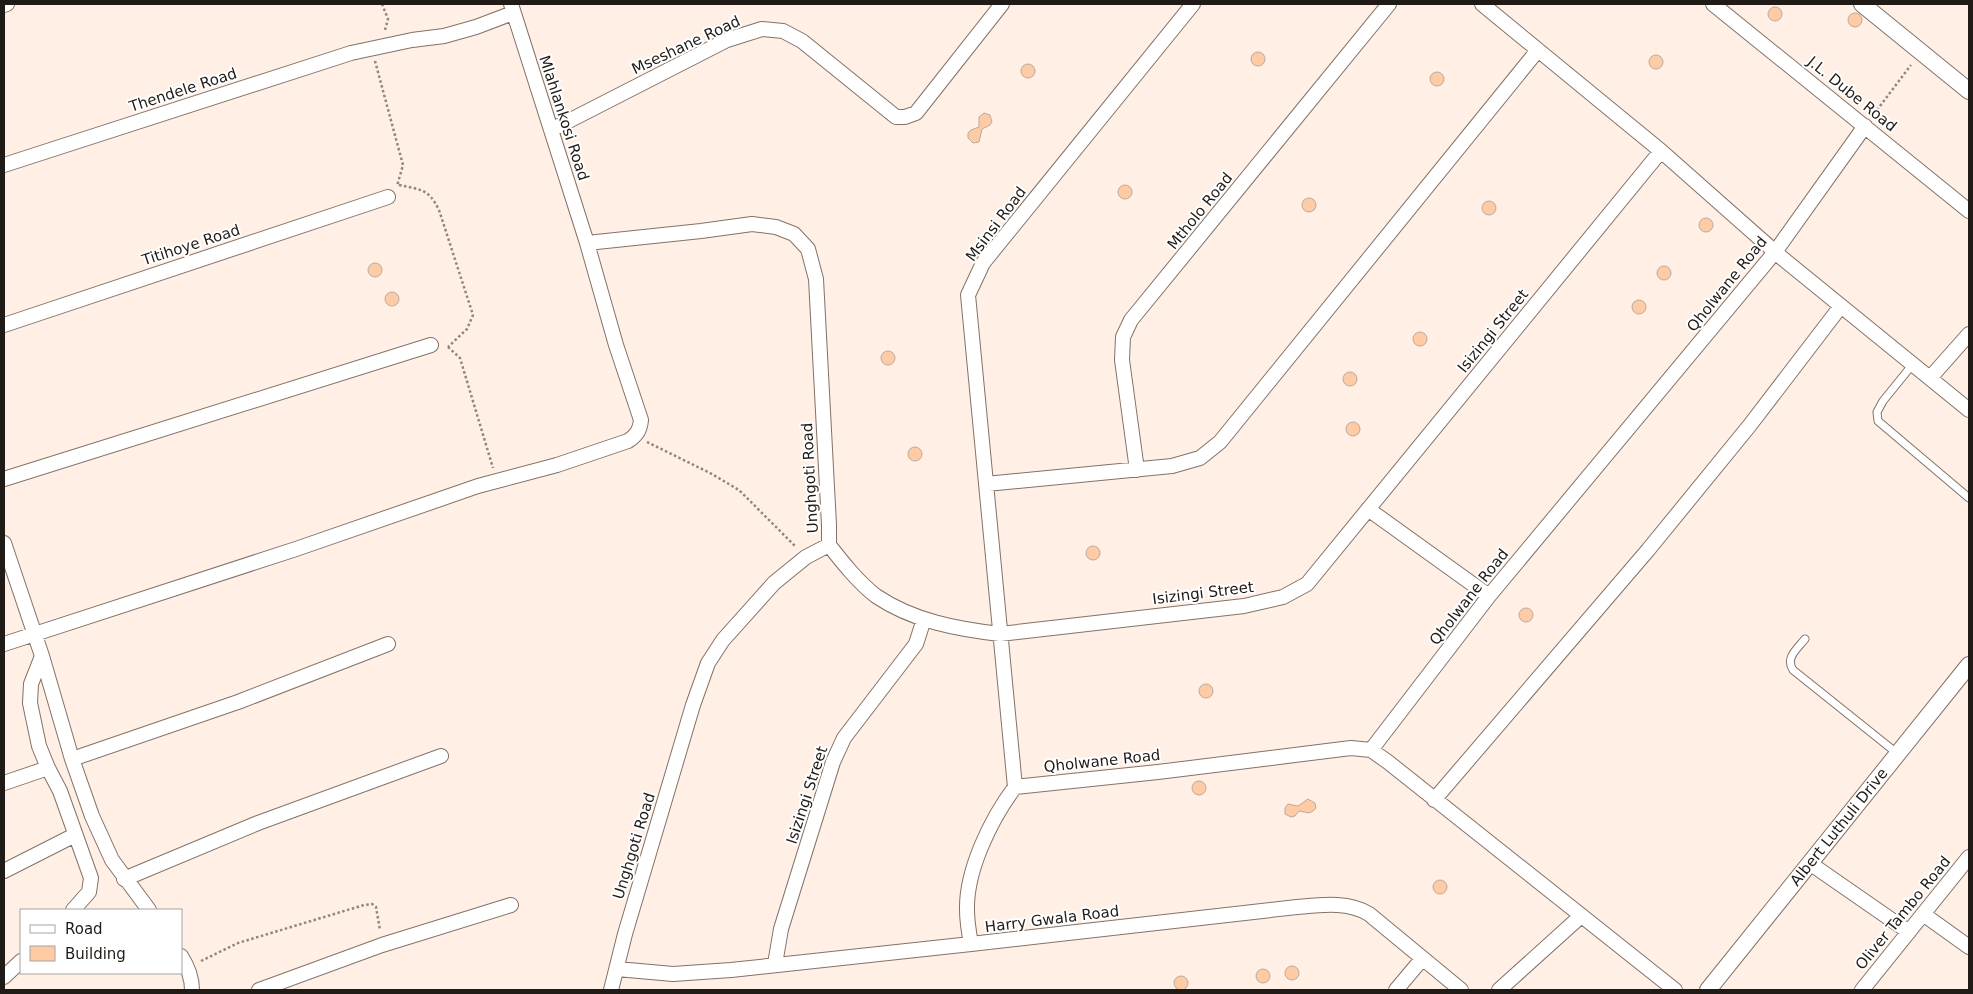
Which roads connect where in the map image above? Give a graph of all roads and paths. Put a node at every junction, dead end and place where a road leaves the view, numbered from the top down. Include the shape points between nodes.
1 (382, 4) edge
2 (1002, 4) edge
3 (1192, 4) edge
4 (1389, 4) edge
5 (1482, 4) edge
6 (1713, 4) edge
7 (1862, 4) edge
8 (512, 8) edge
9 (373, 48) junction
10 (1538, 50) junction
11 (1921, 52) junction
12 (1969, 91) edge
13 (1865, 126) junction
14 (551, 130) junction
15 (1661, 151) junction
16 (4, 165) edge
17 (398, 185) junction
18 (388, 196) joint
19 (1969, 210) edge
20 (587, 243) junction
21 (1775, 252) junction
22 (1841, 306) junction
23 (4, 325) edge
24 (1969, 334) edge
25 (431, 345) joint
26 (448, 347) junction
27 (1913, 364) junction
28 (1930, 378) junction
29 (1969, 410) edge
30 (636, 436) junction
31 (1137, 470) junction
32 (4, 479) edge
33 (497, 480) junction
34 (986, 484) junction
35 (1969, 498) edge
36 (1368, 509) junction
37 (4, 543) edge
38 (829, 545) junction
39 (806, 557) junction
40 (1488, 596) junction
41 (924, 619) junction
42 (1000, 634) junction
43 (34, 635) junction
44 (1805, 639) dead end
45 (4, 644) edge
46 (388, 644) dead end
47 (42, 656) junction
48 (1969, 665) edge
49 (1371, 750) junction
50 (1898, 755) junction
51 (441, 756) dead end
52 (72, 758) junction
53 (48, 768) junction
54 (4, 783) edge
55 (1014, 787) junction
56 (1434, 800) junction
57 (75, 836) junction
58 (1969, 857) edge
59 (1811, 864) junction
60 (4, 871) edge
61 (124, 878) junction
62 (510, 905) dead end
63 (74, 909) edge
64 (148, 909) edge
65 (1923, 914) junction
66 (1581, 916) junction
67 (1909, 932) junction
68 (971, 944) junction
69 (382, 945) junction
70 (1969, 947) edge
71 (1422, 959) junction
72 (20, 962) edge
73 (185, 962) edge
74 (775, 964) junction
75 (617, 969) junction
76 (4, 977) edge
77 (192, 990) edge
78 (259, 990) edge
79 (611, 990) edge
80 (1396, 990) edge
81 (1461, 990) edge
82 (1499, 990) edge
83 (1675, 990) edge
84 (1708, 990) edge
85 (1862, 990) edge

1 - 9 path via 388,19 384,37
2 - 14 street, Mseshane Road via 916,113 905,117 896,116 802,42 783,32 762,30 728,40
3 - 34 street, Msinsi Road via 983,263 973,283 968,295
4 - 31 street, Mtholo Road via 1132,320 1123,337 1122,360
5 - 10 street
6 - 13 street, J.L. Dube Road
7 - 11 street
8 - 9 street, Thendele Road via 476,27
8 - 14 street, Mlahlankosi Road
9 - 16 street, Thendele Road
9 - 17 path via 403,164
10 - 15 street
10 - 31 street via 1220,442 1200,458 1172,466
11 - 12 street
11 - 13 path
13 - 19 street, J.L. Dube Road
13 - 21 street, Qholwane Road
14 - 20 street, Mlahlankosi Road
15 - 21 street
15 - 36 street, Isizingi Street
17 - 18 path
17 - 26 path via 422,190 432,196 473,315 467,329
18 - 23 street, Titihoye Road
20 - 30 street, Mlahlankosi Road via 640,420
20 - 38 street, Unghgoti Road via 752,224 776,226 794,234 808,249 816,278
21 - 22 street
21 - 40 street, Qholwane Road
22 - 27 street
22 - 56 street via 1648,550
24 - 28 street
25 - 26 path
25 - 32 street
26 - 33 path via 460,358
27 - 28 street
27 - 35 lane via 1883,401 1877,412 1878,421
28 - 29 street
30 - 33 street via 580,458
30 - 39 path via 739,490
31 - 34 street
33 - 43 street
34 - 42 street, Msinsi Road
36 - 40 street
36 - 42 street, Isizingi Street via 1307,584 1283,597 1244,606
37 - 43 street
38 - 39 street, Unghgoti Road
38 - 41 street via 851,573 875,595
39 - 75 street, Unghgoti Road via 774,583 748,611 708,663 636,896
40 - 49 street, Qholwane Road
41 - 42 street, Isizingi Street via 962,630
41 - 74 street, Isizingi Street via 916,644 844,738 833,762 781,929
42 - 55 street, Msinsi Road
43 - 45 street
43 - 47 street
44 - 50 lane via 1790,660 1793,670
46 - 52 street via 238,702
47 - 52 street
47 - 53 street via 31,684 30,703 39,746
48 - 50 street, Albert Luthuli Drive
49 - 55 street, Qholwane Road via 1351,748
49 - 56 street
50 - 59 street, Albert Luthuli Drive
51 - 61 street via 258,823
52 - 61 street via 101,839
53 - 54 street
53 - 57 street via 60,791
55 - 68 street via 990,827 971,876 967,910
56 - 66 street
57 - 60 street
57 - 63 street via 91,878 91,888
58 - 65 street, Oliver Tambo Road
59 - 67 street
59 - 84 street, Albert Luthuli Drive
61 - 64 street
62 - 69 street
65 - 67 street, Oliver Tambo Road
65 - 70 street
66 - 82 street
66 - 83 street
67 - 85 street, Oliver Tambo Road
68 - 71 street, Harry Gwala Road via 1336,905 1362,910
68 - 74 street, Harry Gwala Road
69 - 73 path via 376,907 372,904 238,942
69 - 78 street
71 - 80 street
71 - 81 street, Harry Gwala Road
72 - 76 street
73 - 77 street
74 - 75 street, Harry Gwala Road via 673,974
75 - 79 street, Unghgoti Road

